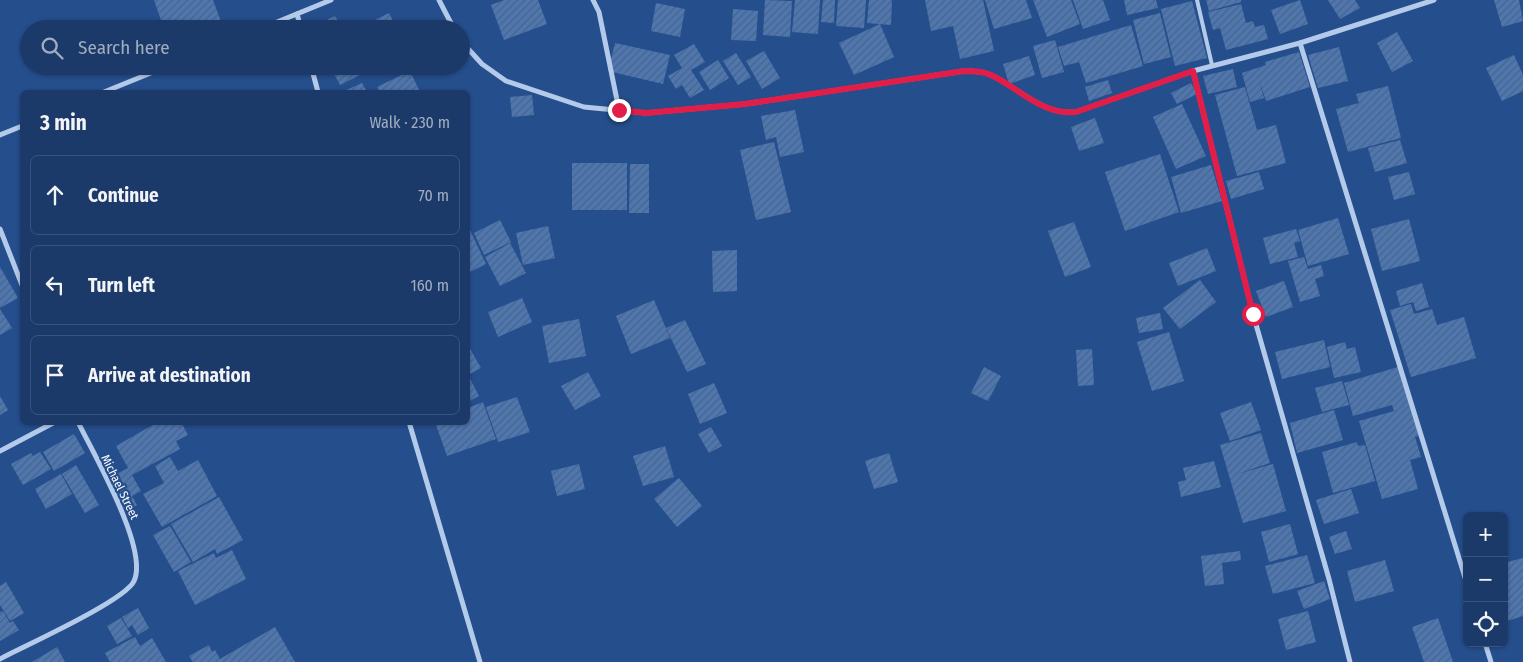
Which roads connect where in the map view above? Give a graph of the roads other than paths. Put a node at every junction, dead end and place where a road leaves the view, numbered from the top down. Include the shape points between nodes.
1 (331, 0) edge
2 (439, 0) edge
3 (593, 0) edge
4 (1197, 0) edge
5 (1434, 0) edge
6 (296, 14) junction
7 (282, 20) edge
8 (298, 20) edge
9 (449, 20) edge
10 (1300, 43) junction
11 (470, 51) edge
12 (1212, 65) junction
13 (1193, 71) junction
14 (146, 75) edge
15 (313, 75) edge
16 (109, 90) edge
17 (317, 90) edge
18 (619, 110) junction
19 (20, 127) edge
20 (0, 135) edge
21 (0, 229) edge
22 (20, 280) edge
23 (49, 425) edge
24 (79, 425) edge
25 (410, 425) edge
26 (0, 451) edge
27 (1463, 571) edge
28 (1486, 647) edge
29 (0, 659) edge
30 (480, 662) edge
31 (1350, 662) edge
32 (1491, 662) edge

1 - 6 street
2 - 9 street
3 - 18 street via 599,12
4 - 12 lane
5 - 10 street
6 - 7 street
6 - 8 street
10 - 12 street
10 - 27 street
11 - 18 street via 506,81 584,107
12 - 13 street
13 - 18 street via 1063,114 1041,105 990,74 964,71 745,104 646,113
13 - 31 street via 1253,314
14 - 16 street
15 - 17 street
19 - 20 street
21 - 22 street
23 - 26 street
24 - 29 street, Michael Street via 131,533 137,562 134,582 116,598
25 - 30 street
28 - 32 street

